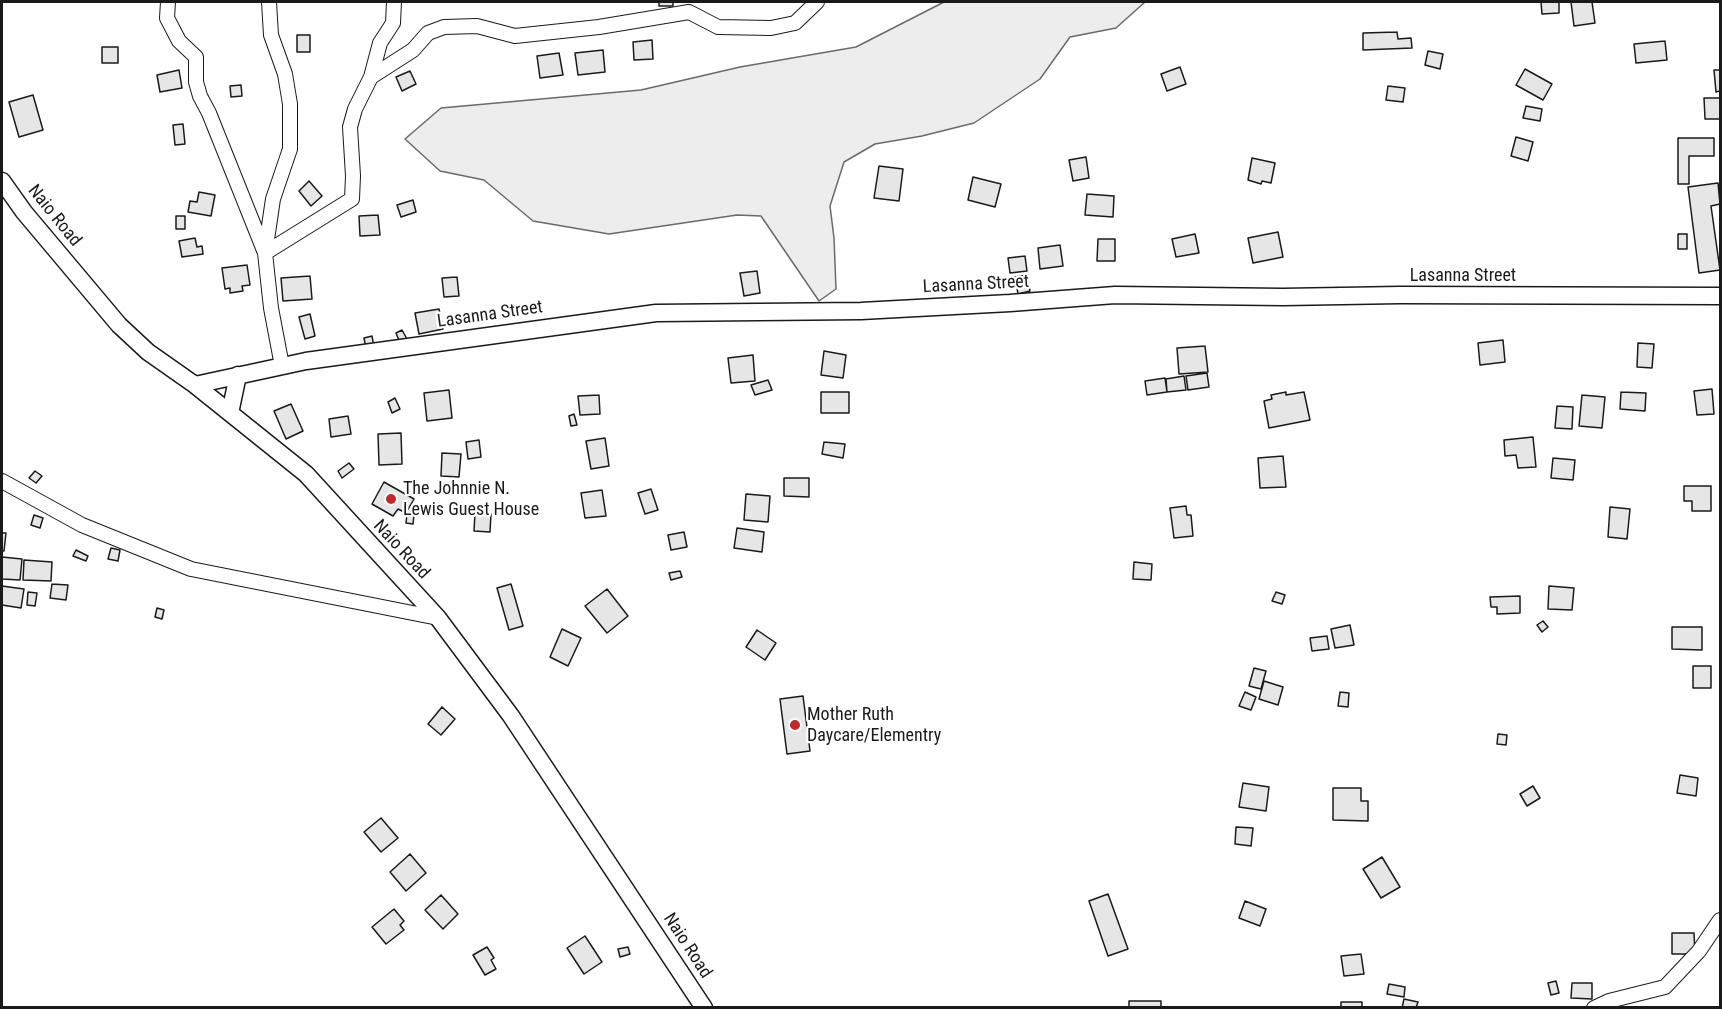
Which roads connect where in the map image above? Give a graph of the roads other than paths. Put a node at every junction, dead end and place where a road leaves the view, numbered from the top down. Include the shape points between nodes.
1 (168, 2) edge
2 (269, 2) edge
3 (394, 2) edge
4 (817, 2) edge
5 (371, 76) junction
6 (2, 181) edge
7 (265, 253) junction
8 (1720, 296) edge
9 (282, 366) junction
10 (238, 375) junction
11 (195, 385) junction
12 (230, 413) junction
13 (2, 482) edge
14 (438, 618) junction
15 (1720, 920) edge
16 (704, 1008) edge
17 (1593, 1008) edge

1 - 7 street via 167,18 178,41 196,57 200,96
2 - 7 street via 271,35 285,74 290,104 290,149 273,199
3 - 5 street via 393,23 380,43
4 - 5 street via 795,23 771,28 718,27 689,12 515,36 477,26 444,27 428,33 413,50
5 - 7 street via 350,127 352,199
6 - 11 street, Naio Road via 119,326
7 - 9 street
8 - 9 street, Lasanna Street via 1115,295 861,311 656,313
9 - 10 street, Lasanna Street
10 - 11 street, Lasanna Street
10 - 12 street
11 - 12 street, Naio Road
12 - 14 street, Naio Road via 306,474
13 - 14 street via 82,525 191,569
14 - 16 street, Naio Road via 511,716
15 - 17 street via 1699,951 1665,987 1609,1000

